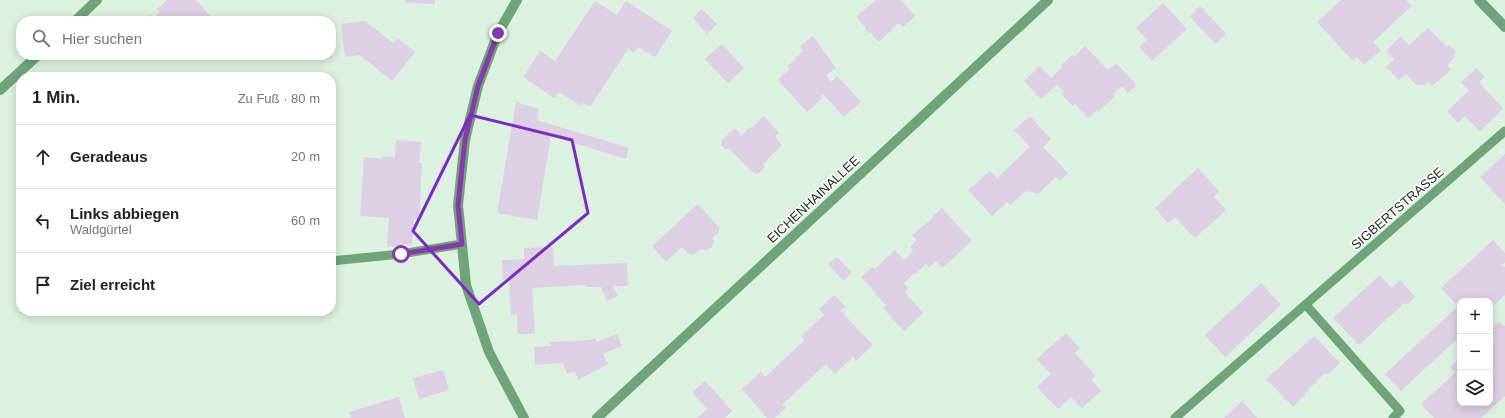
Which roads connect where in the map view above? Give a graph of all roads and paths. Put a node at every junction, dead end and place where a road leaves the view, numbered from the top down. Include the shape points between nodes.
1 (97, 0) edge
2 (517, 0) edge
3 (1048, 0) edge
4 (1479, 0) edge
5 (80, 16) edge
6 (1505, 27) edge
7 (33, 60) edge
8 (20, 72) edge
9 (16, 75) edge
10 (0, 90) edge
11 (1505, 131) edge
12 (462, 244) junction
13 (336, 260) edge
14 (1306, 305) junction
15 (524, 418) edge
16 (597, 418) edge
17 (1175, 418) edge
18 (1393, 418) edge

1 - 5 street
2 - 12 street via 490,53 478,86 465,140 458,205
3 - 16 street, EICHENHAINALLEE
4 - 6 street
7 - 8 street
9 - 10 street
11 - 14 lane, SIGBERTSTRASSE
12 - 13 lane
12 - 15 street via 466,285 489,352
14 - 17 lane, SIGBERTSTRASSE
14 - 18 lane via 1400,411

